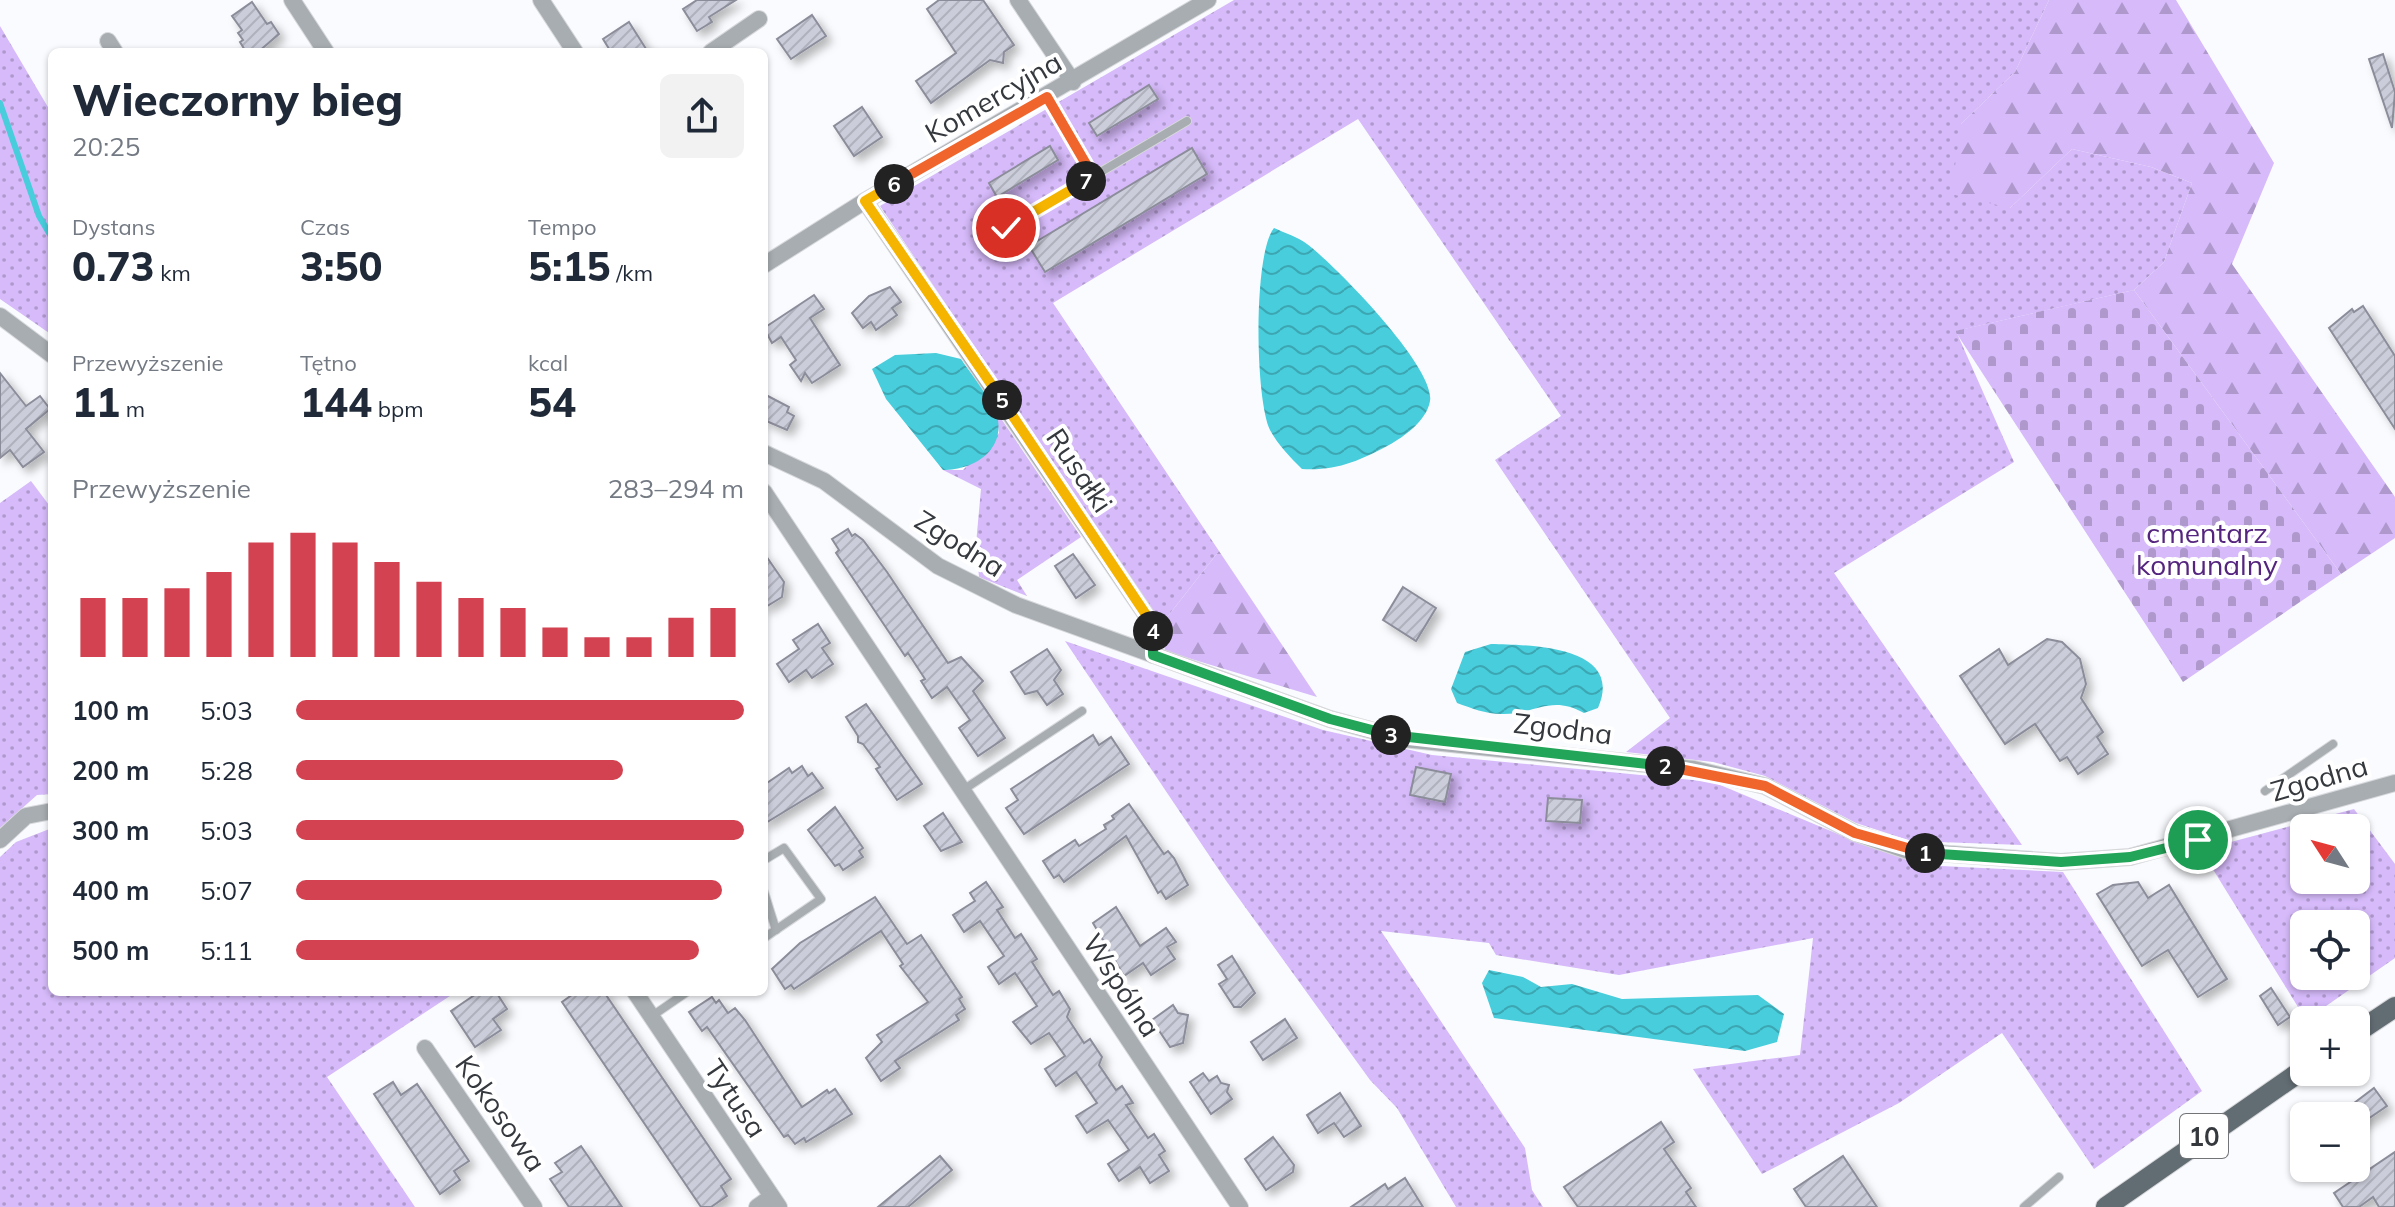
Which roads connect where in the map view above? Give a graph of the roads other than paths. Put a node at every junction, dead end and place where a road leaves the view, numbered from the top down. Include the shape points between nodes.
1 (292, 0) edge
2 (541, 0) edge
3 (1018, 0) edge
4 (1208, 0) edge
5 (759, 19) dead end
6 (323, 48) edge
7 (572, 48) edge
8 (717, 48) edge
9 (1073, 82) junction
10 (1047, 97) junction
11 (1187, 121) dead end
12 (1093, 176) junction
13 (865, 201) junction
14 (1006, 228) dead end
15 (768, 262) edge
16 (0, 316) edge
17 (48, 352) edge
18 (768, 455) edge
19 (768, 498) edge
20 (1153, 655) junction
21 (1082, 711) dead end
22 (2333, 744) dead end
23 (2395, 783) edge
24 (962, 791) junction
25 (2265, 791) dead end
26 (48, 812) edge
27 (0, 840) edge
28 (768, 858) edge
29 (768, 905) edge
30 (776, 930) junction
31 (768, 935) edge
32 (638, 996) edge
33 (681, 996) edge
34 (2395, 1007) edge
35 (651, 1017) junction
36 (2370, 1024) edge
37 (425, 1048) dead end
38 (2290, 1079) edge
39 (2059, 1177) dead end
40 (775, 1202) edge
41 (534, 1207) edge
42 (757, 1207) edge
43 (1240, 1207) edge
44 (2024, 1207) edge
45 (2106, 1207) edge

1 - 6 street
2 - 7 street
3 - 9 street
4 - 9 street, Komercyjna
5 - 8 street
9 - 10 street, Komercyjna
10 - 12 lane
10 - 13 street, Komercyjna
11 - 12 lane
12 - 14 lane
13 - 15 street, Komercyjna
13 - 20 street, Rusałki via 1153,625
16 - 17 street
18 - 20 street, Zgodna via 824,481 969,584
19 - 24 street, Wspólna
20 - 23 street, Zgodna via 1330,719 1403,739 1694,769 1765,786 1855,833 1908,851 1957,857 2061,862 2130,857
21 - 24 lane
22 - 25 lane
24 - 43 street, Wspólna
26 - 27 street via 26,816
28 - 30 lane via 784,848 821,899
29 - 30 lane
30 - 31 lane
32 - 35 street, Tytusa
33 - 35 lane
34 - 36 main road
35 - 40 street, Tytusa
37 - 41 street, Kokosowa
38 - 45 main road, 10
39 - 44 lane
40 - 42 street

